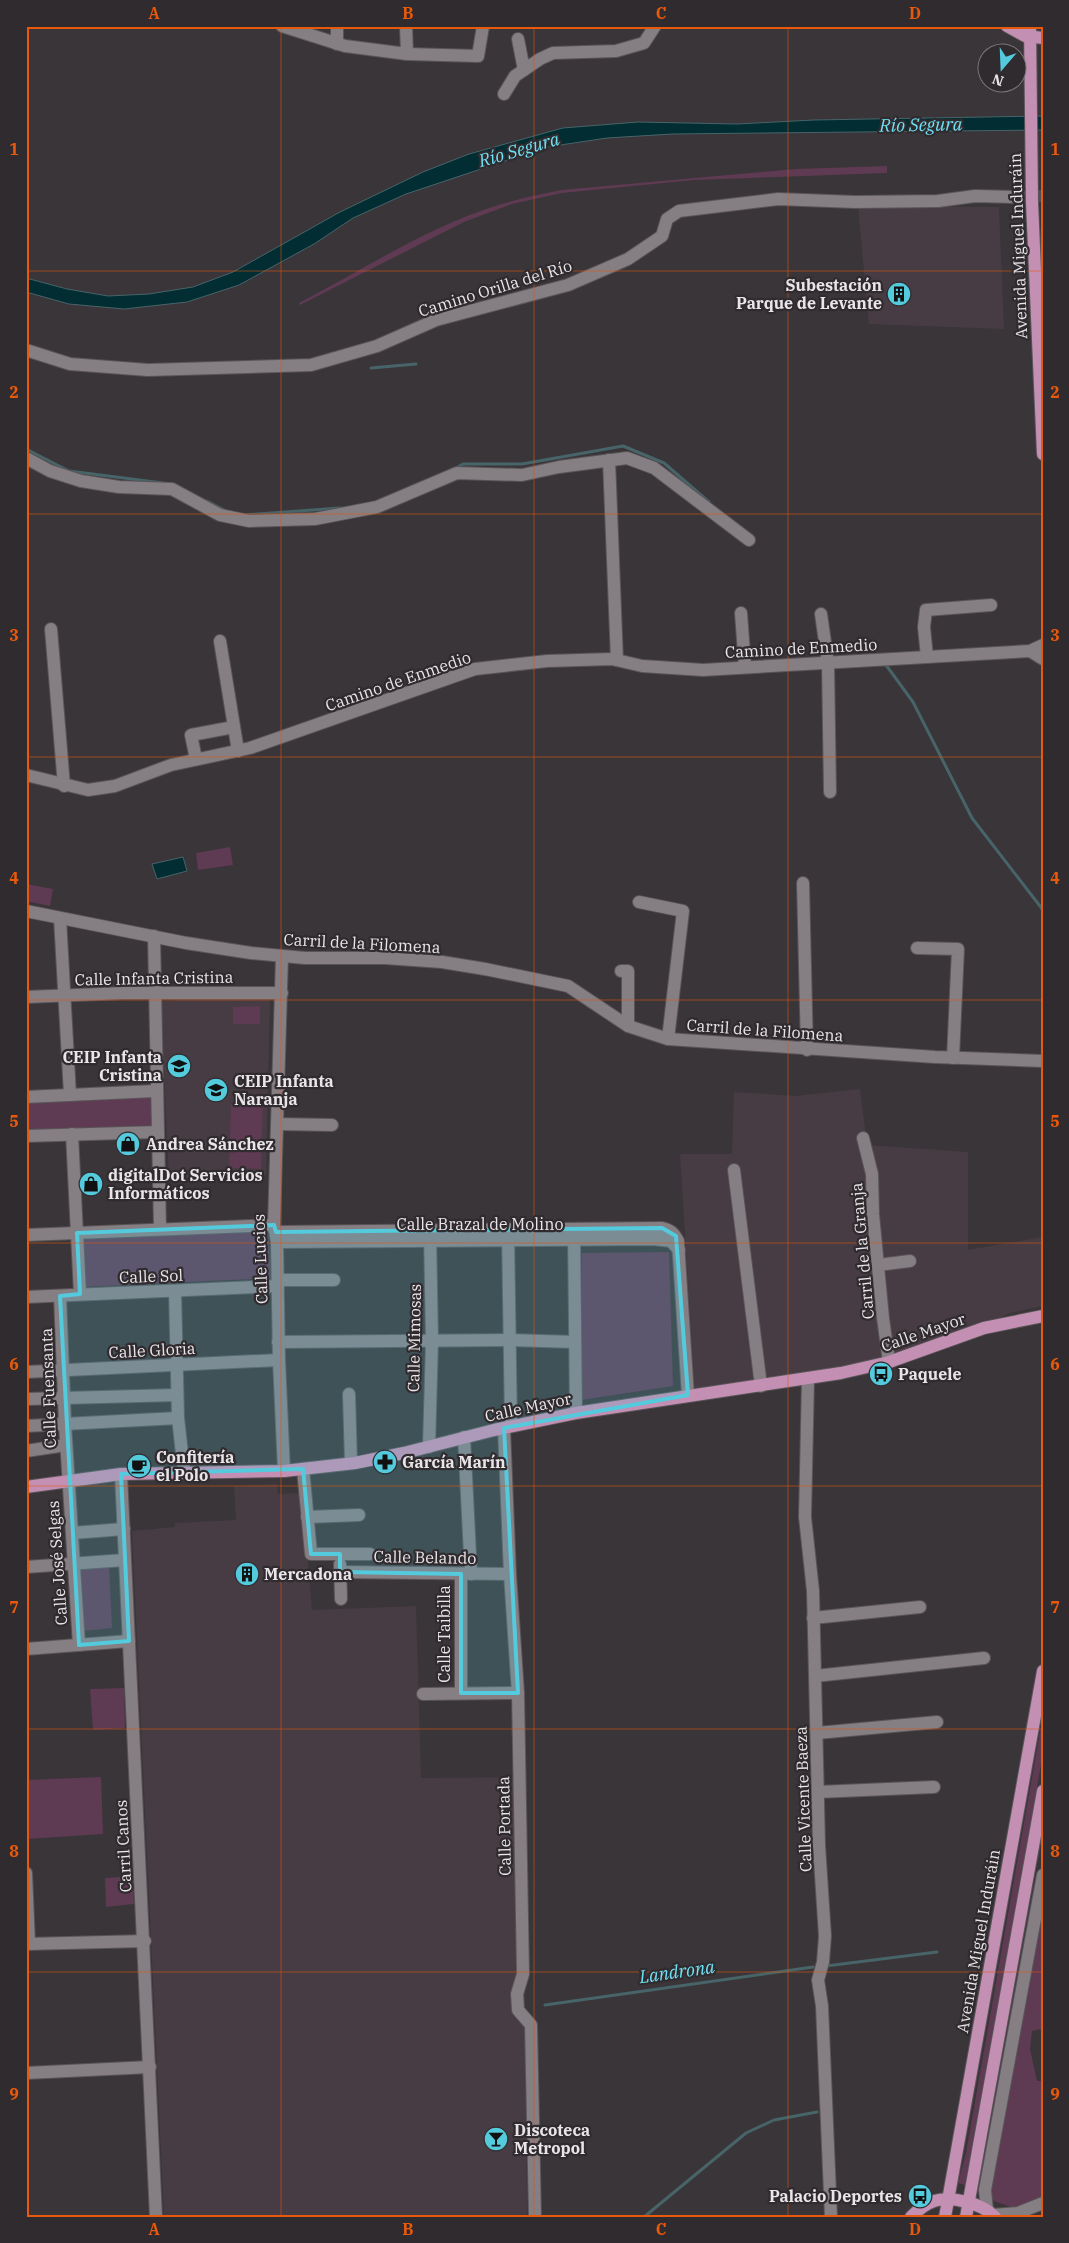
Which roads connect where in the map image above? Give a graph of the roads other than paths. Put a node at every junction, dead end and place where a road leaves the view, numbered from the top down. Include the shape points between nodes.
1 (282, 26) edge
2 (337, 26) edge
3 (406, 26) edge
4 (483, 26) edge
5 (655, 26) edge
6 (1007, 26) edge
7 (1030, 32) edge
8 (1043, 38) edge
9 (518, 39) dead end
10 (337, 44) junction
11 (407, 54) junction
12 (524, 70) junction
13 (504, 94) dead end
14 (1015, 197) tunnel mouth
15 (26, 350) edge
16 (1043, 454) edge
17 (26, 458) edge
18 (609, 460) junction
19 (749, 540) dead end
20 (991, 605) dead end
21 (741, 613) dead end
22 (821, 614) dead end
23 (51, 629) dead end
24 (220, 641) dead end
25 (1043, 645) edge
26 (1030, 651) junction
27 (927, 657) junction
28 (1043, 659) edge
29 (617, 660) junction
30 (828, 663) junction
31 (745, 668) junction
32 (234, 726) junction
33 (238, 751) junction
34 (196, 759) junction
35 (26, 775) edge
36 (64, 786) junction
37 (830, 792) dead end
38 (803, 884) dead end
39 (639, 902) dead end
40 (26, 911) edge
41 (60, 918) junction
42 (154, 936) junction
43 (917, 948) dead end
44 (282, 956) junction
45 (621, 971) dead end
46 (282, 993) junction
47 (154, 994) junction
48 (64, 996) junction
49 (26, 997) edge
50 (628, 1026) junction
51 (668, 1040) junction
52 (808, 1050) junction
53 (953, 1058) junction
54 (1043, 1061) edge
55 (155, 1092) junction
56 (70, 1095) junction
57 (26, 1097) edge
58 (278, 1124) junction
59 (332, 1125) dead end
60 (157, 1132) junction
61 (72, 1134) junction
62 (26, 1136) edge
63 (863, 1138) dead end
64 (734, 1170) dead end
65 (160, 1229) junction
66 (77, 1233) junction
67 (276, 1233) junction
68 (574, 1234) junction
69 (26, 1235) edge
70 (430, 1235) junction
71 (508, 1235) junction
72 (910, 1261) dead end
73 (878, 1265) junction
74 (334, 1280) dead end
75 (278, 1283) junction
76 (175, 1291) junction
77 (80, 1294) junction
78 (60, 1296) junction
79 (26, 1298) edge
80 (1039, 1319) edge
81 (510, 1340) junction
82 (432, 1341) junction
83 (278, 1342) junction
84 (575, 1342) junction
85 (278, 1360) junction
86 (889, 1362) junction
87 (176, 1365) junction
88 (63, 1371) junction
89 (26, 1372) edge
90 (808, 1379) junction
91 (760, 1386) junction
92 (349, 1394) dead end
93 (177, 1395) junction
94 (688, 1395) junction
95 (64, 1397) junction
96 (26, 1399) edge
97 (576, 1413) junction
98 (178, 1418) junction
99 (65, 1424) junction
100 (26, 1426) edge
101 (508, 1427) junction
102 (464, 1437) junction
103 (66, 1445) junction
104 (429, 1447) junction
105 (26, 1451) edge
106 (351, 1463) junction
107 (303, 1469) junction
108 (184, 1471) junction
109 (284, 1471) junction
110 (121, 1474) junction
111 (68, 1480) junction
112 (26, 1486) edge
113 (358, 1515) dead end
114 (308, 1517) junction
115 (124, 1529) junction
116 (72, 1533) junction
117 (340, 1554) junction
118 (370, 1554) dead end
119 (125, 1560) junction
120 (74, 1564) junction
121 (26, 1567) edge
122 (340, 1572) junction
123 (466, 1574) junction
124 (510, 1574) junction
125 (341, 1599) dead end
126 (920, 1607) dead end
127 (813, 1618) junction
128 (130, 1641) junction
129 (79, 1645) junction
130 (26, 1649) edge
131 (984, 1658) dead end
132 (1043, 1672) edge
133 (815, 1676) junction
134 (460, 1693) junction
135 (518, 1693) junction
136 (423, 1694) dead end
137 (937, 1722) dead end
138 (817, 1733) junction
139 (934, 1787) dead end
140 (1043, 1791) edge
141 (818, 1792) junction
142 (26, 1873) edge
143 (1042, 1881) edge
144 (145, 1941) junction
145 (28, 1944) edge
146 (150, 2067) junction
147 (26, 2073) edge
148 (948, 2200) junction
149 (1043, 2203) edge
150 (968, 2204) junction
151 (992, 2214) edge
152 (156, 2217) edge
153 (535, 2217) edge
154 (831, 2217) edge
155 (911, 2217) edge
156 (945, 2217) edge
157 (966, 2217) edge

1 - 10 street
2 - 10 street
3 - 11 street
4 - 11 street via 478,56
5 - 12 street via 644,43 616,51 553,53
6 - 7 main road
7 - 8 main road
7 - 16 main road, Avenida Miguel Induráin via 1032,182
9 - 12 street
10 - 11 street
12 - 13 street via 515,76
14 - 15 street, Camino Orilla del Río via 864,202 778,199 679,211 668,219 662,236 628,259 568,285 436,320 377,346 311,365 148,370 70,364
17 - 18 street via 50,471 80,481 118,487 172,489 220,515 249,520 315,519 377,507 457,473 522,475
18 - 19 street via 627,458 654,468
18 - 29 street
20 - 27 street via 926,610
21 - 31 street
22 - 30 street
23 - 36 street
24 - 32 street
25 - 26 street, Camino de Enmedio
26 - 27 street, Camino de Enmedio
26 - 28 street
27 - 30 street, Camino de Enmedio
29 - 31 street, Camino de Enmedio via 642,666 703,670
29 - 33 street, Camino de Enmedio via 547,661 475,669 334,721
30 - 31 street, Camino de Enmedio
30 - 37 street
32 - 33 street
32 - 34 street via 191,735
33 - 34 street, Camino de Enmedio
34 - 36 street, Camino de Enmedio via 115,786 88,790
35 - 36 street, Camino de Enmedio
38 - 52 street
39 - 51 street via 683,911
40 - 41 street, Carril de la Filomena
41 - 42 street, Carril de la Filomena
41 - 48 street
42 - 44 street, Carril de la Filomena
42 - 47 street
43 - 53 street via 958,949
44 - 46 street, Calle Lucios
44 - 50 street, Carril de la Filomena via 442,962 568,986
45 - 50 street via 628,971
46 - 47 street, Calle Infanta Cristina
46 - 58 street, Calle Lucios
47 - 48 street, Calle Infanta Cristina
47 - 55 street
48 - 49 street, Calle Infanta Cristina
48 - 56 street
50 - 51 street, Carril de la Filomena
51 - 52 street, Carril de la Filomena
52 - 53 street, Carril de la Filomena
53 - 54 street, Carril de la Filomena
55 - 56 street
55 - 60 street
56 - 57 street
58 - 59 street
58 - 67 street, Calle Lucios
60 - 61 street
60 - 65 street
61 - 62 street
61 - 66 street
63 - 73 street, Carril de la Granja via 872,1174
64 - 91 street
65 - 66 street
65 - 67 street
66 - 69 street
66 - 77 street
67 - 70 street
67 - 75 street, Calle Lucios
68 - 71 street
68 - 84 street
68 - 94 street via 662,1228 676,1236
70 - 71 street
70 - 82 street, Calle Mimosas
71 - 81 street, Calle Portada
72 - 73 street
73 - 86 street, Carril de la Granja
74 - 75 street, Calle Sol
75 - 76 street, Calle Sol
75 - 83 street, Calle Lucios
76 - 77 street, Calle Sol
76 - 87 street
77 - 78 street, Calle Sol
78 - 79 street, Calle Sol
78 - 88 street, Calle Fuensanta
80 - 86 main road, Calle Mayor via 984,1328
81 - 82 street
81 - 84 street
81 - 101 street, Calle Portada
82 - 83 street
82 - 104 street, Calle Mimosas
83 - 85 street, Calle Lucios
84 - 97 street
85 - 87 street, Calle Gloria
85 - 109 street, Calle Lucios
86 - 90 main road, Calle Mayor
87 - 88 street, Calle Gloria
87 - 93 street
88 - 89 street, Calle Gloria
88 - 95 street, Calle Fuensanta
90 - 91 main road, Calle Mayor
90 - 127 street, Calle Vicente Baeza via 805,1517
91 - 94 main road, Calle Mayor
92 - 106 street
93 - 95 street
93 - 98 street
94 - 97 main road, Calle Mayor
95 - 96 street
95 - 99 street, Calle Fuensanta
97 - 101 main road, Calle Mayor
98 - 99 street
98 - 108 street
99 - 100 street
99 - 103 street, Calle Fuensanta
101 - 102 main road, Calle Mayor
101 - 124 street, Calle Portada
102 - 104 main road, Calle Mayor
102 - 123 street, Calle Taibilla
103 - 105 street
103 - 111 street, Calle Fuensanta
104 - 106 main road, Calle Mayor
106 - 107 main road, Calle Mayor
107 - 109 main road, Calle Mayor
107 - 114 street
108 - 109 main road, Calle Mayor
108 - 110 main road, Calle Mayor
110 - 111 main road, Calle Mayor
110 - 115 street, Carril Canos
111 - 112 main road, Calle Mayor
111 - 116 street, Calle José Selgas
113 - 114 street
114 - 117 street via 311,1554
115 - 116 street
115 - 119 street, Carril Canos
116 - 120 street, Calle José Selgas
117 - 118 street
117 - 122 street
119 - 120 street
119 - 128 street, Carril Canos
120 - 121 street
120 - 129 street, Calle José Selgas
122 - 123 street, Calle Belando
122 - 125 street
123 - 124 street, Calle Belando
123 - 134 street, Calle Taibilla
124 - 135 street, Calle Portada
126 - 127 street
127 - 133 street, Calle Vicente Baeza
128 - 129 street
128 - 144 street, Carril Canos
129 - 130 street
131 - 133 street
132 - 148 main road, Avenida Miguel Induráin
133 - 138 street, Calle Vicente Baeza
134 - 135 street
134 - 136 street
135 - 153 street, Calle Portada via 523,1974 517,1994 518,2010 532,2025
137 - 138 street
138 - 141 street, Calle Vicente Baeza
139 - 141 street
140 - 150 main road
141 - 154 street, Calle Vicente Baeza via 825,1936 824,1962 818,1980 823,2014
142 - 145 street
143 - 151 street via 986,2190
144 - 145 street
144 - 146 street, Carril Canos
146 - 147 street
146 - 152 street, Carril Canos
148 - 150 main road
148 - 155 main road via 930,2203
148 - 156 main road, Avenida Miguel Induráin
149 - 151 street via 1018,2213
150 - 151 main road
150 - 157 main road

